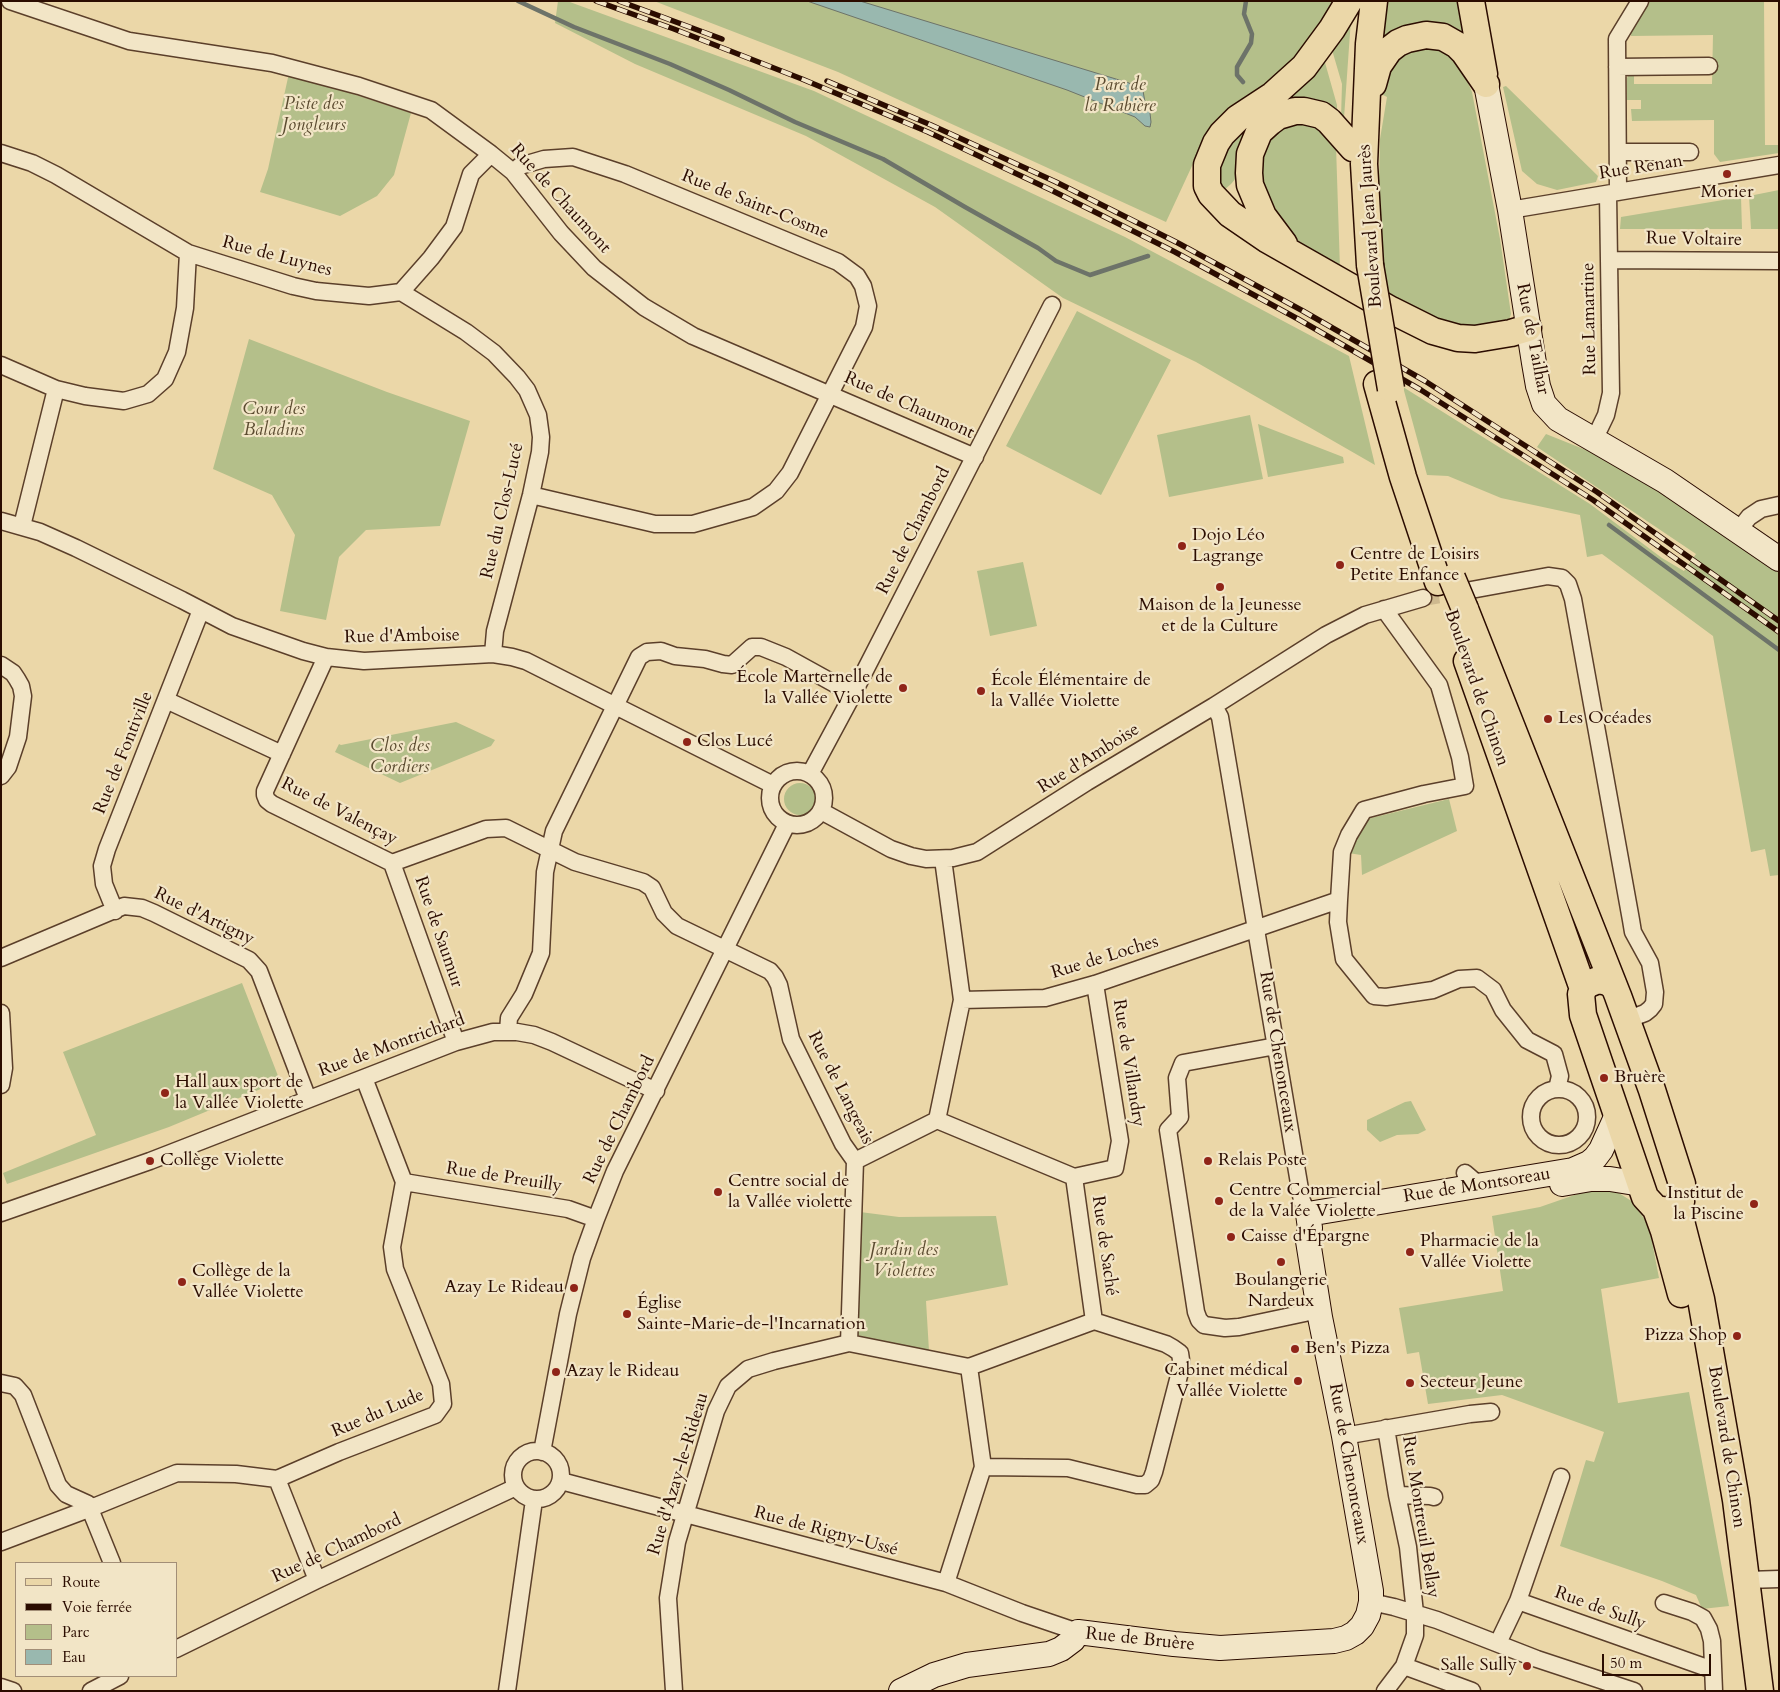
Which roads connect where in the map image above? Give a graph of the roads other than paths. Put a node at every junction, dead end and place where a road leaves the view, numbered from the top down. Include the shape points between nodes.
1 (10, 1) edge
2 (1349, 1) edge
3 (1361, 1) edge
4 (1374, 1) edge
5 (1472, 1) edge
6 (1640, 1) edge
7 (1710, 66) dead end
8 (1617, 67) junction
9 (1486, 84) junction
10 (1365, 115) junction
11 (1353, 148) junction
12 (1618, 152) junction
13 (1690, 152) dead end
14 (1, 153) edge
15 (491, 154) junction
16 (1779, 165) edge
17 (513, 172) junction
18 (1249, 173) junction
19 (1613, 193) junction
20 (1218, 201) junction
21 (1510, 210) junction
22 (188, 253) junction
23 (1293, 253) junction
24 (1609, 260) junction
25 (1779, 261) edge
26 (1364, 264) junction
27 (401, 292) junction
28 (1052, 305) dead end
29 (1528, 328) junction
30 (1, 365) edge
31 (1384, 386) joint
32 (56, 389) junction
33 (831, 394) junction
34 (1594, 440) junction
35 (975, 457) junction
36 (531, 495) junction
37 (1779, 505) edge
38 (1, 520) edge
39 (22, 526) junction
40 (1738, 531) junction
41 (1779, 558) edge
42 (1450, 595) junction
43 (1384, 609) junction
44 (201, 610) junction
45 (494, 654) junction
46 (326, 657) junction
47 (1, 665) edge
48 (853, 694) junction
49 (166, 700) junction
50 (615, 705) junction
51 (1214, 706) junction
52 (282, 754) junction
53 (810, 774) junction
54 (1, 776) edge
55 (772, 786) junction
56 (821, 811) junction
57 (787, 824) junction
58 (550, 850) junction
59 (943, 859) junction
60 (392, 863) junction
61 (1340, 900) junction
62 (115, 911) junction
63 (1256, 930) junction
64 (725, 950) junction
65 (1, 958) edge
66 (1095, 984) junction
67 (1613, 986) junction
68 (1583, 990) junction
69 (962, 1000) junction
70 (1, 1013) edge
71 (1626, 1020) junction
72 (508, 1031) junction
73 (456, 1042) junction
74 (1276, 1046) junction
75 (364, 1078) junction
76 (1, 1085) edge
77 (1557, 1089) dead end
78 (656, 1091) junction
79 (308, 1098) junction
80 (1617, 1115) junction
81 (937, 1120) junction
82 (855, 1161) junction
83 (1074, 1177) junction
84 (404, 1182) junction
85 (1641, 1184) junction
86 (1668, 1207) junction
87 (1, 1213) edge
88 (596, 1219) junction
89 (1309, 1221) junction
90 (1319, 1310) junction
91 (1094, 1321) junction
92 (849, 1343) junction
93 (969, 1367) junction
94 (1, 1383) edge
95 (1491, 1412) dead end
96 (1386, 1428) junction
97 (1344, 1436) junction
98 (542, 1452) junction
99 (983, 1468) junction
100 (1560, 1477) dead end
101 (277, 1479) junction
102 (561, 1481) junction
103 (516, 1487) junction
104 (1397, 1495) junction
105 (1434, 1497) dead end
106 (534, 1500) junction
107 (91, 1508) junction
108 (684, 1515) junction
109 (1, 1542) edge
110 (112, 1562) edge
111 (1368, 1574) junction
112 (1779, 1579) edge
113 (316, 1580) junction
114 (1747, 1580) junction
115 (946, 1584) junction
116 (1518, 1601) junction
117 (1371, 1602) junction
118 (1664, 1603) dead end
119 (1415, 1613) junction
120 (1078, 1632) junction
121 (1303, 1642) junction
122 (1498, 1643) junction
123 (178, 1648) edge
124 (1404, 1666) junction
125 (1713, 1670) junction
126 (118, 1677) edge
127 (1, 1687) edge
128 (13, 1691) edge
129 (90, 1691) edge
130 (507, 1691) edge
131 (674, 1691) edge
132 (901, 1691) edge
133 (1385, 1691) edge
134 (1472, 1691) edge
135 (1634, 1691) edge
136 (1714, 1691) edge
137 (1747, 1691) edge
138 (1760, 1691) edge

1 - 15 street, Rue de Chaumont via 129,41 272,63 359,86 431,110
2 - 20 main road via 1304,67 1273,95 1229,125 1216,143 1206,174 1207,186
3 - 11 main road, Boulevard Jean Jaurès
4 - 10 main road, Boulevard Jean Jaurès
5 - 9 main road
6 - 8 street, Rue Lamartine via 1618,38
7 - 8 street
8 - 12 street, Rue Lamartine
9 - 10 main road via 1464,52 1450,40 1417,36 1398,43 1386,54 1374,78
9 - 21 street, Rue de Tailhar
10 - 26 main road, Boulevard Jean Jaurès
11 - 18 main road via 1320,115 1295,111 1278,116 1259,132 1250,154
11 - 26 main road, Boulevard Jean Jaurès via 1353,194
12 - 13 street
12 - 19 street, Rue Lamartine
14 - 22 street, Rue de Luynes via 56,175
15 - 17 street, Rue de Chaumont
15 - 27 street via 471,174 454,228
16 - 19 street, Rue Renan
17 - 33 street, Rue de Chaumont via 594,268 644,308 693,336
17 - 33 street, Rue de Saint-Cosme via 520,166 544,159 573,157 585,160 822,254 847,268 863,286 867,316
18 - 20 main road via 1234,191
18 - 23 main road via 1253,194 1263,216
19 - 21 street, Rue Renan
19 - 24 street, Rue Lamartine
20 - 23 main road via 1248,227
21 - 29 street, Rue de Tailhar
22 - 27 street, Rue de Luynes via 316,291 369,296
22 - 32 street via 182,330 172,366 162,383 148,394 124,401
23 - 29 main road via 1433,331 1475,339
24 - 25 street, Rue Voltaire
24 - 34 street, Rue Lamartine via 1611,393 1606,415
26 - 31 main road, Boulevard Jean Jaurès, bridge
27 - 36 street, Rue du Clos-Lucé via 486,347 527,390 538,415 541,437
28 - 35 street, Rue de Chambord
29 - 34 street, Rue de Tailhar via 1544,404 1558,419
30 - 32 street
31 - 42 main road, Boulevard de Chinon via 1417,481
32 - 39 street
33 - 35 street, Rue de Chaumont
33 - 36 street, Rue de Saint-Cosme via 790,472 776,491 753,507 693,524 655,524
34 - 40 street, Rue de Tailhar via 1665,481
35 - 48 street, Rue de Chambord
36 - 45 street, Rue du Clos-Lucé via 495,631
37 - 40 street via 1761,509
38 - 39 street, Rue d'Amboise
39 - 44 street, Rue d'Amboise via 76,548
40 - 41 street, Rue de Tailhar
42 - 43 street, Rue d'Amboise
42 - 67 main road, Boulevard de Chinon
42 - 68 main road, Boulevard de Chinon
42 - 71 street, Boulevard de Chinon via 1548,576 1562,578 1568,584 1633,932 1650,963 1655,992 1654,1004 1645,1013
43 - 51 street, Rue d'Amboise via 1326,635
43 - 61 street via 1439,685 1465,786 1364,810 1342,852
44 - 46 street, Rue d'Amboise via 260,638
44 - 49 street, Rue de Fontiville
45 - 46 street, Rue d'Amboise via 364,661
45 - 50 street, Rue d'Amboise via 526,661
46 - 52 street, Rue de Valençay
47 - 54 street via 17,679 23,696 18,737 8,767
48 - 50 street via 761,647 752,647 732,665 661,651 647,652 639,657
48 - 53 street, Rue de Chambord
49 - 52 street, Rue de Valençay
49 - 62 street, Rue de Fontiville via 102,866 104,884
50 - 55 street, Rue d'Amboise
50 - 58 street via 554,831
51 - 59 street, Rue d'Amboise via 987,847 964,856
51 - 63 street, Rue de Chenonceaux via 1220,717
52 - 60 street, Rue de Valençay via 265,790 267,800
53 - 55 street via 797,770 786,772
53 - 56 street via 823,789
55 - 57 street via 770,805 780,820
56 - 57 street via 806,824
56 - 59 street, Rue d'Amboise via 891,849 911,856
57 - 64 street, Rue de Chambord
58 - 60 street, Rue de Valençay via 506,828 486,829
58 - 64 street, Rue de Langeais via 575,862 643,882 652,888 664,913 677,926
58 - 72 street via 541,953 510,1018
59 - 69 street
60 - 73 street, Rue de Saumur
61 - 63 street, Rue de Loches
61 - 77 street via 1339,936 1344,959 1374,996 1433,990 1459,979 1477,978 1494,990 1503,1010 1527,1040 1554,1054 1560,1076
62 - 65 street, Rue d'Artigny
62 - 79 street, Rue d'Artigny via 124,906 142,908 249,960 259,971
63 - 66 street, Rue de Loches
63 - 74 street, Rue de Chenonceaux
64 - 78 street, Rue de Chambord
64 - 82 street, Rue de Langeais via 776,977 791,1039 843,1144
66 - 69 street, Rue de Loches via 1045,998
66 - 83 street, Rue de Villandry via 1120,1142 1115,1168
67 - 68 main road via 1598,980 1590,982
67 - 71 main road, Boulevard de Chinon
68 - 80 main road, Boulevard de Chinon via 1580,1000 1583,1015
69 - 81 street
70 - 76 street via 4,1068
71 - 86 main road, Boulevard de Chinon via 1681,1178 1683,1194
72 - 73 street, Rue de Montrichard
72 - 78 street, Rue de Montrichard via 552,1042
73 - 75 street, Rue de Montrichard
74 - 89 street, Rue de Chenonceaux via 1302,1201
74 - 90 street via 1183,1063 1177,1078 1180,1117 1168,1130 1196,1312 1204,1325 1225,1328
75 - 79 street, Rue de Montrichard
75 - 84 street
78 - 88 street, Rue de Chambord via 615,1171
79 - 87 street, Rue de Montrichard via 150,1161
80 - 85 main road, Boulevard de Chinon
80 - 89 street, Rue de Montsoreau via 1601,1150 1589,1163 1562,1172 1472,1179
81 - 82 street, Rue de Langeais
81 - 83 street
82 - 92 street
83 - 91 street, Rue de Saché
84 - 88 street, Rue de Preuilly via 568,1209
84 - 101 street, Rue du Lude via 392,1247 395,1269 441,1384 443,1404 434,1415
85 - 86 main road, Boulevard de Chinon via 1645,1197
85 - 89 street, Rue de Montsoreau via 1591,1179 1319,1225
86 - 114 main road, Boulevard de Chinon via 1682,1225 1701,1299
86 - 137 main road, Boulevard de Chinon via 1664,1231 1706,1390 1718,1459
88 - 98 street, Rue de Chambord via 568,1314
89 - 90 street, Rue de Chenonceaux via 1308,1241
90 - 97 street, Rue de Chenonceaux
91 - 93 street
91 - 99 street via 1166,1344 1180,1353 1181,1368 1151,1480 1145,1485 1138,1485 1068,1468
92 - 93 street, Rue d'Azay-le-Rideau
92 - 108 street, Rue d'Azay-le-Rideau via 748,1368 728,1386 716,1411
93 - 99 street
94 - 107 street via 16,1386 23,1395 58,1485 66,1494 84,1501
95 - 96 street, Rue Montreuil Bellay
96 - 97 street, Rue Montreuil Bellay
96 - 104 street, Rue Montreuil Bellay
97 - 111 street, Rue de Chenonceaux
98 - 102 street via 555,1459 562,1473
98 - 103 street via 529,1453 518,1461 513,1474
99 - 115 street
100 - 116 street
101 - 107 street via 236,1474 177,1473
101 - 113 street
102 - 106 street via 551,1495
102 - 108 street, Rue de Rigny-Ussé
103 - 106 street
103 - 113 street, Rue de Chambord
104 - 105 street
104 - 119 street, Rue Montreuil Bellay via 1408,1547
106 - 130 street
107 - 109 street
107 - 110 street
108 - 115 street, Rue de Rigny-Ussé
108 - 131 street, Rue d'Azay-le-Rideau via 668,1598
111 - 117 street, Rue de Bruère
111 - 121 street, Rue de Bruère via 1362,1602 1347,1626
112 - 114 street
113 - 123 street, Rue de Chambord
114 - 138 main road, Boulevard de Chinon
115 - 120 street, Rue de Rigny-Ussé
116 - 122 street
116 - 125 street, Rue de Sully
117 - 119 street
117 - 121 street, Rue de Bruère via 1362,1626 1353,1634 1334,1641
118 - 125 street, Rue de Sully via 1703,1618 1712,1641
119 - 122 street
119 - 124 street, Rue Montreuil Bellay via 1415,1635
120 - 121 street, Rue de Bruère via 1220,1648
120 - 132 street, Rue de Bruère via 1073,1640 1049,1654 967,1665 934,1675
122 - 135 street
124 - 133 street, Rue Montreuil Bellay
124 - 134 street
125 - 136 street, Rue de Sully
126 - 129 street
127 - 128 street

